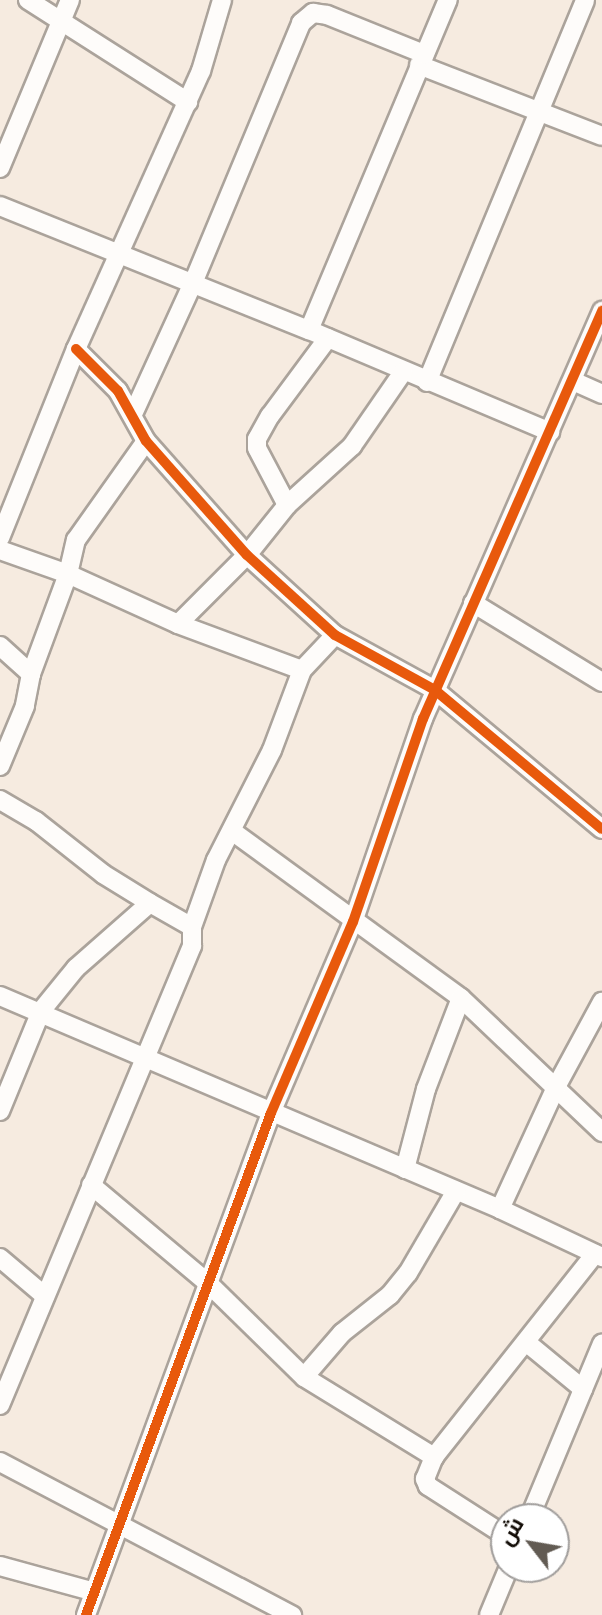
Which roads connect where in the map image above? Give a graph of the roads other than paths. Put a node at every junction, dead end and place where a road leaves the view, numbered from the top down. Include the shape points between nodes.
1 (28, 0) edge
2 (70, 0) edge
3 (222, 0) edge
4 (448, 0) edge
5 (585, 0) edge
6 (323, 7) edge
7 (62, 21) junction
8 (421, 59) junction
9 (188, 102) junction
10 (541, 113) junction
11 (602, 136) edge
12 (0, 168) edge
13 (0, 206) edge
14 (121, 255) junction
15 (193, 283) junction
16 (602, 311) edge
17 (309, 330) junction
18 (328, 338) junction
19 (76, 349) junction
20 (403, 372) junction
21 (573, 381) junction
22 (427, 382) junction
23 (602, 394) edge
24 (133, 414) junction
25 (550, 432) junction
26 (146, 441) junction
27 (287, 505) junction
28 (0, 538) edge
29 (0, 550) edge
30 (247, 555) junction
31 (68, 574) junction
32 (473, 603) junction
33 (178, 624) junction
34 (335, 635) junction
35 (0, 646) edge
36 (302, 670) junction
37 (31, 674) junction
38 (602, 682) edge
39 (435, 690) junction
40 (0, 766) edge
41 (0, 800) edge
42 (602, 829) edge
43 (232, 831) junction
44 (150, 903) junction
45 (353, 922) junction
46 (192, 927) junction
47 (0, 996) edge
48 (461, 998) junction
49 (602, 1002) edge
50 (41, 1011) junction
51 (146, 1058) junction
52 (556, 1087) junction
53 (0, 1111) edge
54 (271, 1113) junction
55 (602, 1132) edge
56 (405, 1169) junction
57 (91, 1185) junction
58 (456, 1191) junction
59 (500, 1209) junction
60 (598, 1256) edge
61 (0, 1258) edge
62 (209, 1284) junction
63 (45, 1296) junction
64 (526, 1342) junction
65 (602, 1344) edge
66 (304, 1377) junction
67 (583, 1389) junction
68 (0, 1405) edge
69 (434, 1457) junction
70 (0, 1462) edge
71 (536, 1503) edge
72 (120, 1525) junction
73 (490, 1526) edge
74 (0, 1566) edge
75 (502, 1583) edge
76 (95, 1592) junction
77 (86, 1615) edge
78 (292, 1615) edge
79 (489, 1615) edge

1 - 7 street
2 - 7 street
3 - 9 street
4 - 8 street
5 - 10 street
6 - 8 street
6 - 15 street via 296,30
7 - 9 street
7 - 12 street
8 - 10 street
8 - 17 street
9 - 14 street
10 - 11 street
10 - 22 street
13 - 14 street
14 - 15 street
14 - 19 street
15 - 17 street
15 - 24 street
16 - 21 street
17 - 18 street
18 - 20 street
18 - 27 street via 257,439
19 - 24 street
19 - 28 street
20 - 22 street
20 - 27 street via 352,446
21 - 23 street
21 - 25 street
22 - 25 street
24 - 26 street
25 - 32 street
26 - 30 street
26 - 31 street via 76,540
27 - 30 street
29 - 31 street
30 - 33 street
30 - 34 street
31 - 33 street
31 - 37 street
32 - 38 street
32 - 39 street
33 - 36 street
34 - 36 street
34 - 39 street
35 - 37 street
36 - 43 street via 272,750
37 - 40 street via 25,706
39 - 42 street
39 - 45 street
41 - 44 street
43 - 45 street
43 - 46 street
44 - 46 street
44 - 50 street via 76,968
45 - 48 street
45 - 54 street
46 - 51 street via 192,946
47 - 50 street
48 - 52 street
48 - 56 street via 426,1089
49 - 52 street
50 - 51 street
50 - 53 street
51 - 54 street
51 - 57 street
52 - 55 street
52 - 59 street
54 - 56 street
54 - 62 street
56 - 58 street
57 - 62 street
57 - 63 street
58 - 59 street
58 - 66 street via 408,1273 390,1295 342,1333
59 - 60 street
60 - 64 street
61 - 63 street
62 - 66 street
62 - 72 street
63 - 68 street
64 - 67 street
64 - 69 street
65 - 67 street
66 - 69 street
67 - 71 street
69 - 73 street via 425,1479 428,1486
70 - 72 street
72 - 76 street
72 - 78 street
74 - 76 street
75 - 79 street
76 - 77 street

